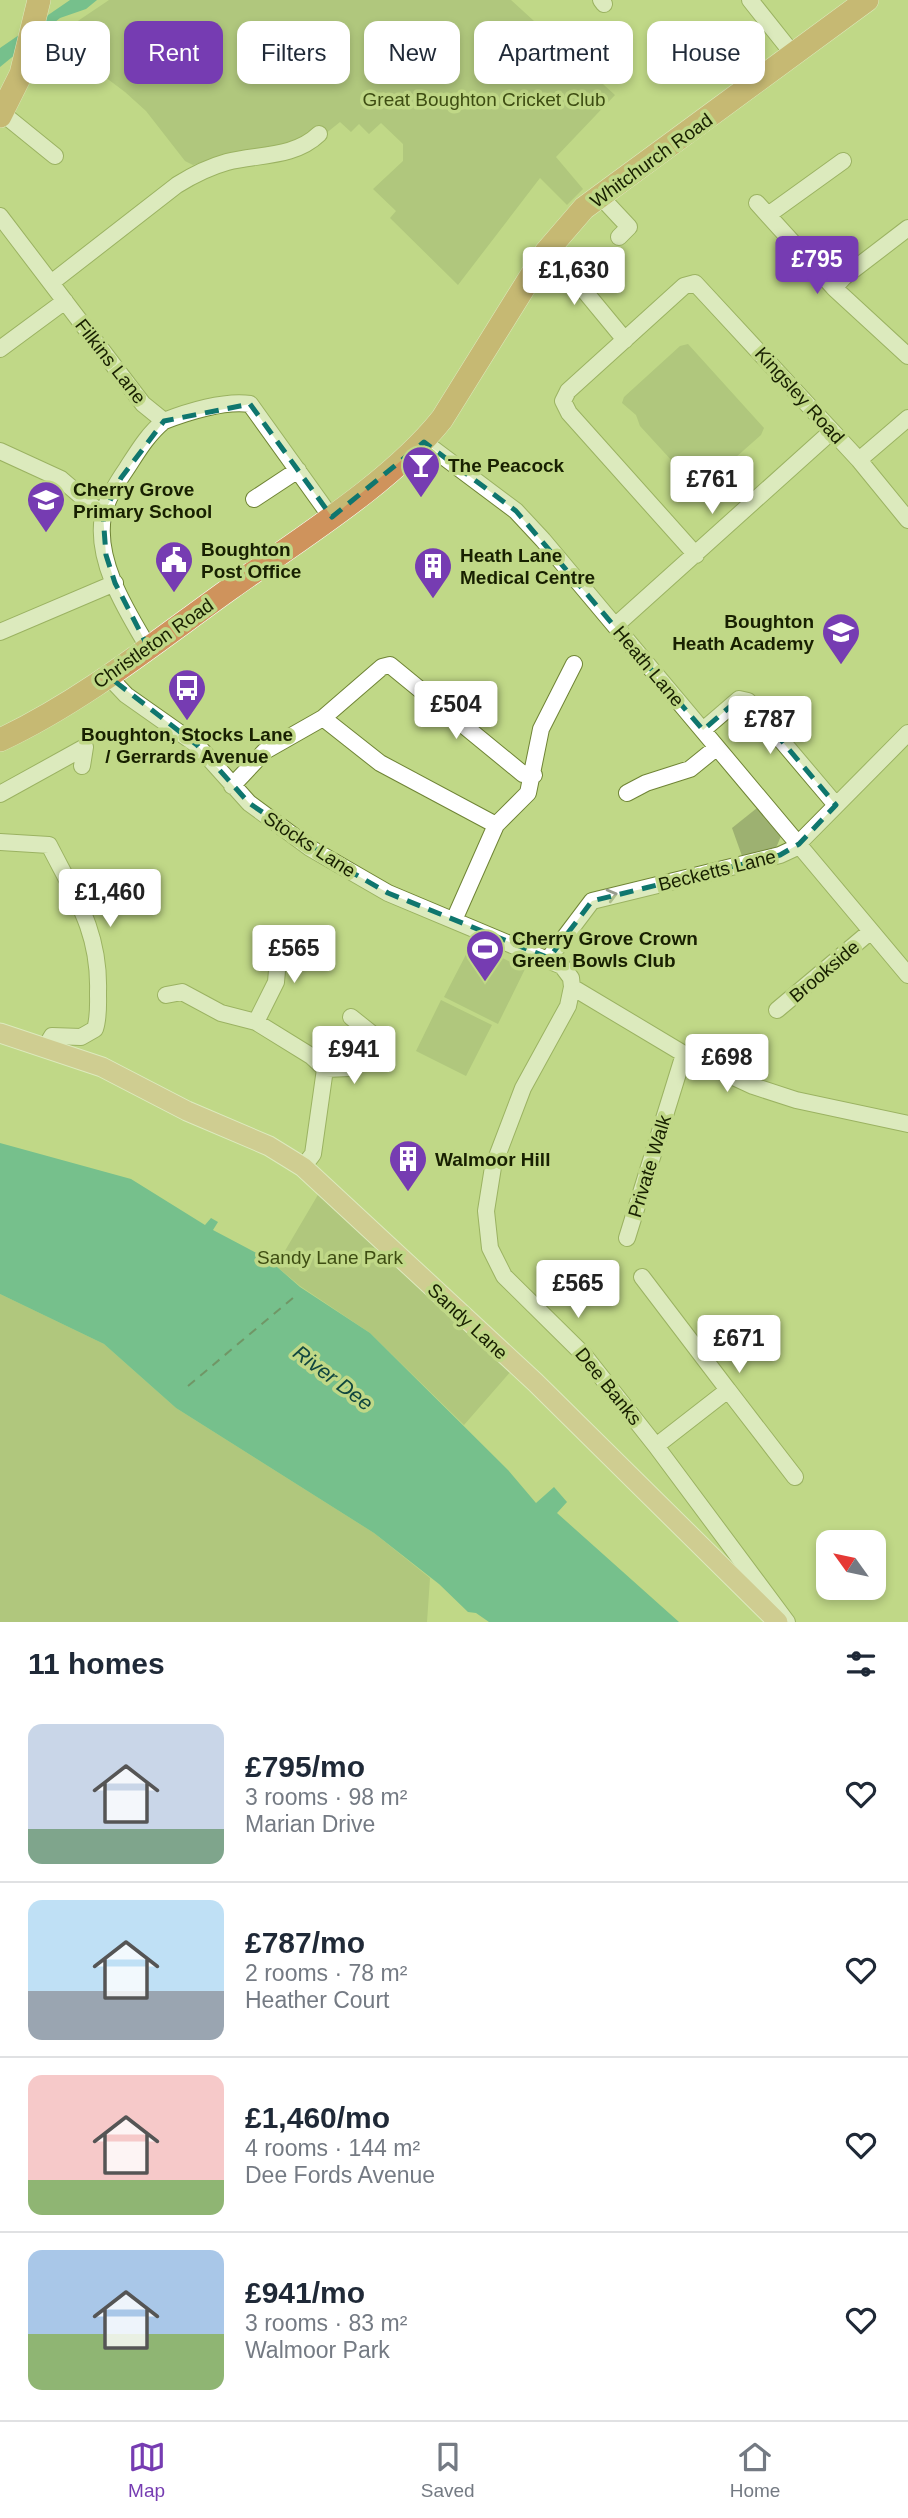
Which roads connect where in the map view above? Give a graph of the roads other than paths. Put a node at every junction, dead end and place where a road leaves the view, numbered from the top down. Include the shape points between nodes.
1 (39, 0) edge
2 (750, 0) edge
3 (867, 0) edge
4 (793, 54) junction
5 (1, 115) edge
6 (318, 134) dead end
7 (53, 148) dead end
8 (843, 162) dead end
9 (600, 196) junction
10 (0, 216) edge
11 (908, 228) edge
12 (619, 237) dead end
13 (546, 252) junction
14 (51, 283) junction
15 (834, 288) junction
16 (65, 301) junction
17 (625, 340) junction
18 (0, 349) edge
19 (908, 356) edge
20 (477, 362) joint
21 (908, 418) edge
22 (164, 421) junction
23 (832, 431) junction
24 (424, 442) junction
25 (0, 451) edge
26 (859, 460) junction
27 (298, 470) junction
28 (254, 499) dead end
29 (103, 515) junction
30 (331, 517) junction
31 (908, 520) edge
32 (696, 555) junction
33 (115, 583) junction
34 (615, 626) junction
35 (0, 632) edge
36 (148, 647) junction
37 (574, 670) dead end
38 (108, 676) junction
39 (323, 718) junction
40 (703, 730) junction
41 (908, 733) edge
42 (0, 740) edge
43 (716, 748) junction
44 (82, 766) dead end
45 (534, 775) junction
46 (232, 786) junction
47 (0, 794) edge
48 (628, 795) dead end
49 (836, 805) junction
50 (496, 825) junction
51 (0, 842) edge
52 (799, 844) junction
53 (454, 920) junction
54 (871, 932) junction
55 (284, 945) dead end
56 (549, 958) junction
57 (908, 975) edge
58 (572, 987) junction
59 (166, 995) dead end
60 (776, 1010) dead end
61 (351, 1017) dead end
62 (256, 1022) junction
63 (0, 1033) edge
64 (45, 1048) junction
65 (684, 1054) junction
66 (325, 1069) junction
67 (908, 1124) edge
68 (303, 1167) junction
69 (627, 1238) dead end
70 (642, 1277) dead end
71 (728, 1390) junction
72 (656, 1446) junction
73 (795, 1478) dead end
74 (778, 1622) edge
75 (786, 1622) edge

1 - 5 highway via 21,74
2 - 4 street
3 - 4 highway, Whitchurch Road
4 - 9 highway, Whitchurch Road
5 - 7 street
6 - 14 street via 296,150 234,160 195,174
8 - 15 street via 823,167 801,189 762,209
9 - 12 street via 629,227
9 - 13 highway, Whitchurch Road
10 - 14 street, Filkins Lane
11 - 15 street
13 - 17 street via 568,271
13 - 20 highway, Whitchurch Road
14 - 16 street, Filkins Lane
15 - 19 street
16 - 18 street
16 - 22 street, Filkins Lane via 143,404
17 - 23 street, Kingsley Road via 684,286 695,284
17 - 32 street via 568,391 564,401 569,414
20 - 24 highway, Christleton Road
21 - 26 street
22 - 27 street via 250,404
22 - 29 street via 151,432 121,478
23 - 26 street, Kingsley Road
23 - 32 street
24 - 30 highway, Christleton Road
24 - 34 street, Heath Lane via 516,511
25 - 29 street via 61,479
26 - 31 street, Kingsley Road
27 - 28 street
27 - 30 street
29 - 33 street via 106,555
30 - 36 highway, Christleton Road
32 - 34 street
33 - 35 street
33 - 36 street
34 - 40 street, Heath Lane
36 - 38 highway, Christleton Road
37 - 45 street via 541,729
38 - 42 highway, Christleton Road
38 - 46 street, Stocks Lane via 126,695 190,739
39 - 45 street via 390,665 523,774
39 - 46 street via 265,751
39 - 50 street via 380,763
40 - 43 street, Heath Lane
40 - 49 street via 740,699 748,701
41 - 49 street, Becketts Lane
43 - 48 street via 690,769 646,783
43 - 52 street, Heath Lane
44 - 47 street via 85,747
45 - 50 street via 528,793
46 - 53 street, Stocks Lane via 272,821 334,862 388,893
49 - 52 street, Becketts Lane
50 - 53 street
51 - 64 street via 49,845 96,944 95,1029 81,1037 52,1036
52 - 54 street, Heath Lane
56 -> 52 street, Becketts Lane via 592,901 780,855
53 - 56 street, Stocks Lane
54 - 57 street, Heath Lane
54 - 60 street, Brookside
55 - 62 street via 276,982
56 - 58 street via 562,966
58 - 65 street
58 - 72 street, Dee Banks via 568,1006 523,1088 498,1150 488,1188 486,1233 504,1276 575,1343
59 - 62 street via 182,992 221,1013
61 - 66 street via 378,1035 349,1068
62 - 66 street
63 - 64 main road, Sandy Lane
64 - 68 main road, Sandy Lane via 102,1067 269,1146
65 - 67 street via 796,1100
65 - 69 street, Private Walk
66 - 68 street via 313,1154
68 - 74 main road, Sandy Lane via 556,1403
70 - 71 street
71 - 72 street
71 - 73 street
72 - 75 street, Dee Banks

